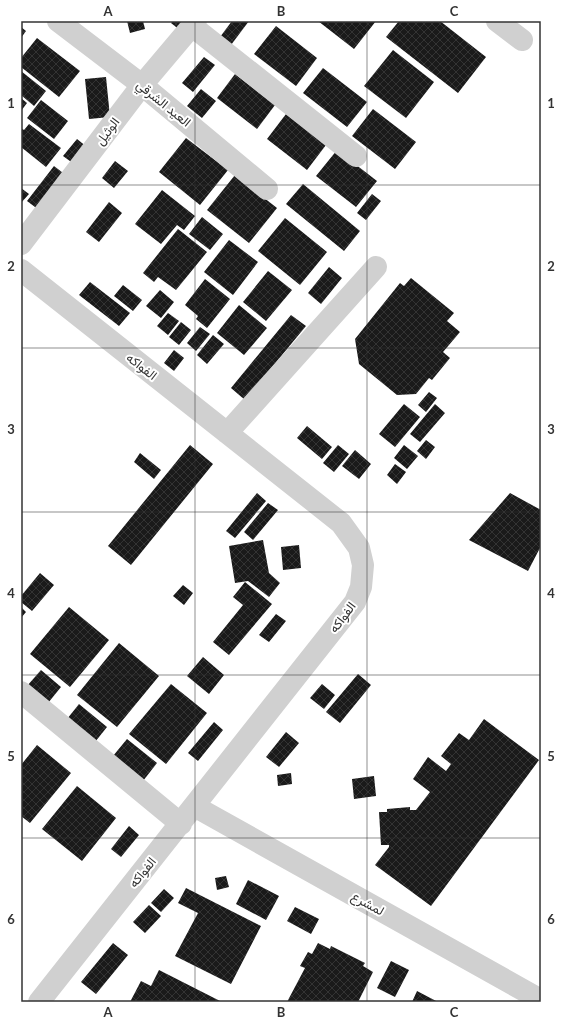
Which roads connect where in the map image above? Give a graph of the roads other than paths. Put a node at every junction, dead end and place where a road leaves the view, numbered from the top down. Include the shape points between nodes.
1 (58, 21) edge
2 (497, 21) edge
3 (194, 23) edge
4 (522, 40) dead end
5 (142, 85) junction
6 (356, 156) dead end
7 (267, 189) dead end
8 (21, 244) edge
9 (376, 267) dead end
10 (21, 270) edge
11 (227, 433) junction
12 (21, 692) edge
13 (194, 806) junction
14 (181, 824) junction
15 (541, 1000) edge
16 (38, 1002) edge

1 - 5 street, العيد الشرقي
2 - 4 street
3 - 5 street, الوثيل
3 - 6 street
5 - 7 street, العيد الشرقي
5 - 8 street, الوثيل
9 - 11 street
10 - 11 street, الفواكه
11 - 13 street, الفواكه via 341,523 359,548 363,565 361,588 355,602
12 - 14 street
13 - 14 street, الفواكه
13 - 15 street, لمشرع
14 - 16 street, الفواكه

